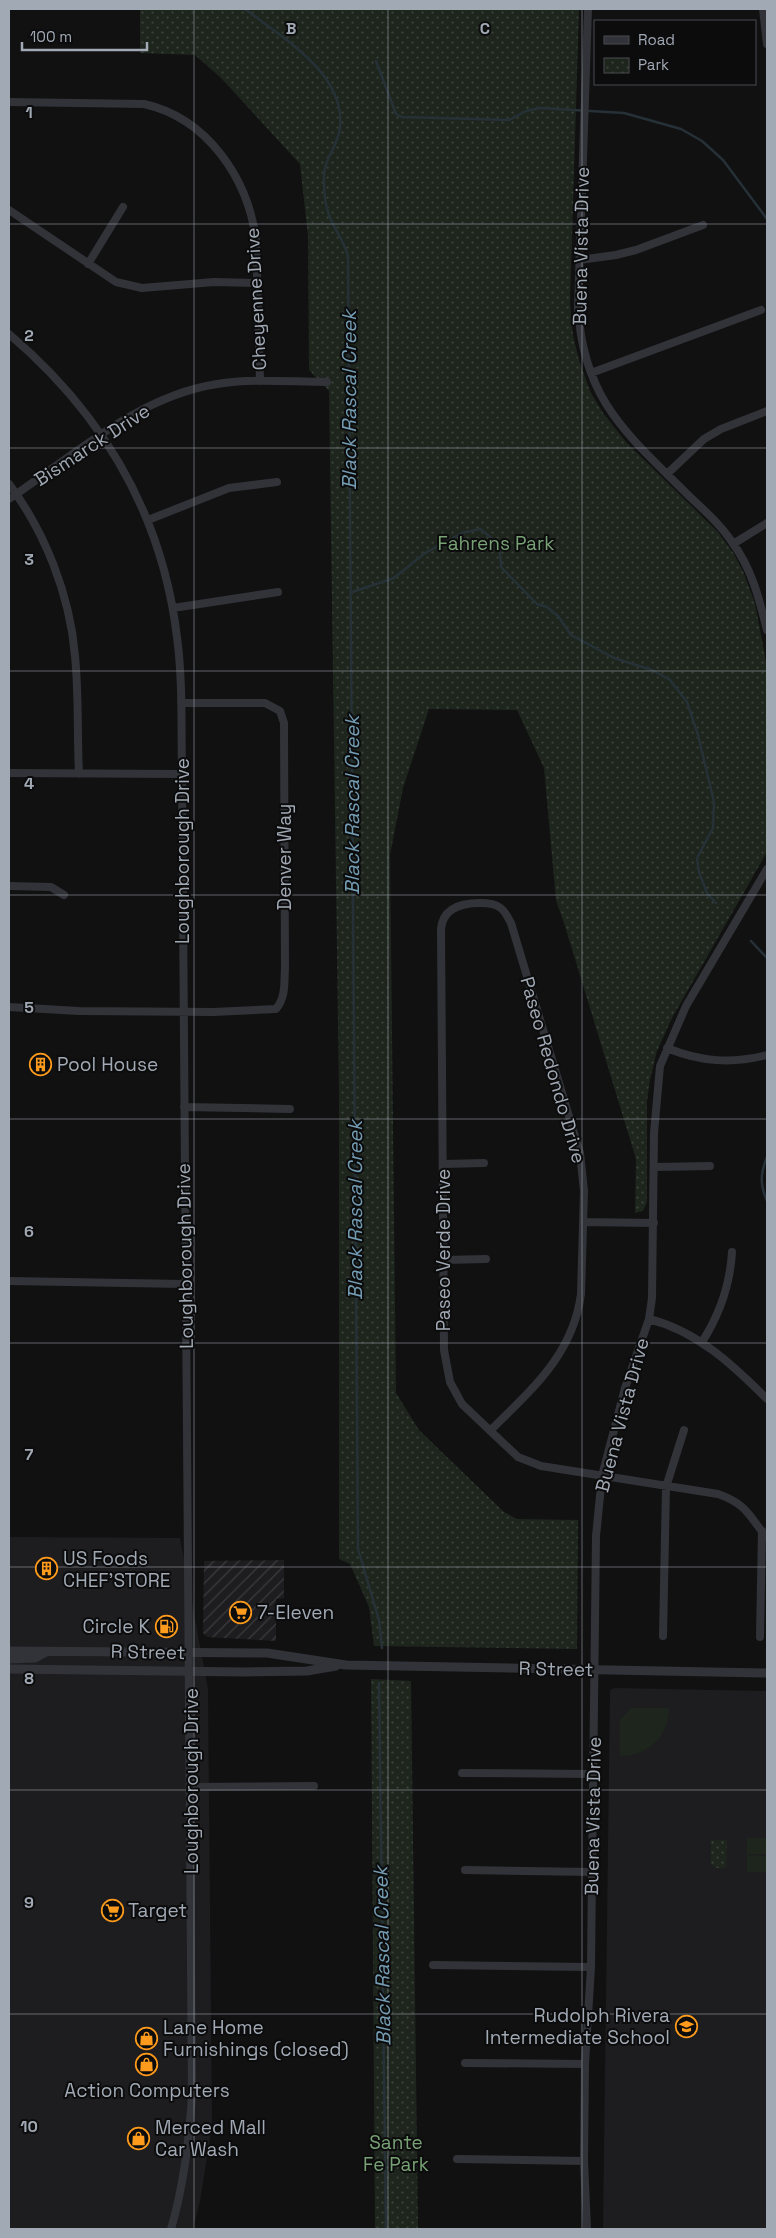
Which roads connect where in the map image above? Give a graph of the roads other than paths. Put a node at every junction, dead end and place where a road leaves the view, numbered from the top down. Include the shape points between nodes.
1 (588, 9) edge
2 (763, 9) edge
3 (767, 44) edge
4 (9, 102) edge
5 (123, 207) dead end
6 (9, 210) edge
7 (703, 225) dead end
8 (579, 260) junction
9 (88, 264) junction
10 (256, 283) junction
11 (761, 310) dead end
12 (9, 334) edge
13 (591, 374) junction
14 (260, 381) junction
15 (327, 382) dead end
16 (767, 411) edge
17 (102, 435) junction
18 (667, 474) junction
19 (277, 482) dead end
20 (9, 484) edge
21 (16, 494) junction
22 (9, 500) edge
23 (148, 520) junction
24 (767, 522) edge
25 (734, 544) junction
26 (278, 592) dead end
27 (172, 608) junction
28 (766, 619) edge
29 (767, 630) edge
30 (181, 704) junction
31 (9, 773) edge
32 (79, 774) junction
33 (182, 774) junction
34 (767, 869) edge
35 (759, 884) junction
36 (9, 886) edge
37 (767, 889) edge
38 (64, 895) dead end
39 (441, 929) joint
40 (9, 1007) edge
41 (183, 1011) junction
42 (667, 1048) junction
43 (767, 1055) edge
44 (184, 1107) junction
45 (290, 1109) dead end
46 (484, 1163) dead end
47 (443, 1164) junction
48 (654, 1166) junction
49 (710, 1166) dead end
50 (583, 1222) junction
51 (654, 1224) junction
52 (732, 1252) dead end
53 (486, 1259) dead end
54 (444, 1260) junction
55 (9, 1281) edge
56 (185, 1284) junction
57 (649, 1319) junction
58 (702, 1342) junction
59 (767, 1399) edge
60 (684, 1430) dead end
61 (490, 1431) junction
62 (602, 1476) junction
63 (666, 1487) junction
64 (762, 1531) junction
65 (767, 1538) edge
66 (663, 1636) dead end
67 (760, 1637) dead end
68 (9, 1651) edge
69 (48, 1651) junction
70 (190, 1652) junction
71 (9, 1659) edge
72 (346, 1665) junction
73 (9, 1669) edge
74 (595, 1670) junction
75 (190, 1672) junction
76 (767, 1673) edge
77 (462, 1773) dead end
78 (594, 1774) junction
79 (314, 1786) dead end
80 (190, 1787) junction
81 (465, 1870) dead end
82 (592, 1872) junction
83 (433, 1965) dead end
84 (590, 1967) junction
85 (465, 2063) dead end
86 (585, 2064) junction
87 (457, 2158) dead end
88 (584, 2161) junction
89 (171, 2229) edge
90 (587, 2229) edge

1 - 8 street, Buena Vista Drive
2 - 3 street
4 - 10 street, Cheyenne Drive via 144,104 163,108 186,120 214,146 244,192 256,240
5 - 9 street
6 - 9 street
7 - 8 street via 616,255
8 - 13 street, Buena Vista Drive via 579,328
9 - 10 street via 116,282 142,288 214,282
10 - 14 street, Cheyenne Drive
11 - 13 street
12 - 17 street, Loughborough Drive via 62,383
13 - 18 street, Buena Vista Drive via 614,418
14 - 15 street, Bismarck Drive
14 - 17 street, Bismarck Drive via 216,384 182,394 148,408
16 - 18 street via 704,439
17 - 21 street, Bismarck Drive
17 - 23 street, Loughborough Drive
18 - 25 street, Buena Vista Drive
19 - 23 street via 229,488
20 - 21 street
21 - 22 street, Bismarck Drive
21 - 32 street via 49,554 69,620 76,664
23 - 27 street, Loughborough Drive
24 - 25 street
25 - 28 street, Buena Vista Drive via 754,582
26 - 27 street
27 - 30 street, Loughborough Drive via 178,638
28 - 29 street, Buena Vista Drive
30 - 33 street, Loughborough Drive
30 - 41 street, Denver Way via 273,706 280,711 284,732 285,968 281,1003 276,1009 261,1011
31 - 32 street
32 - 33 street
33 - 41 street, Loughborough Drive
34 - 35 street, Buena Vista Drive
35 - 37 street
35 - 42 street, Buena Vista Drive via 686,1006
36 - 38 street via 51,887
39 - 47 street, Paseo Verde Drive
39 - 50 street, Paseo Redondo Drive via 443,919 450,911 467,903 496,905 511,923 580,1153
40 - 41 street
41 - 44 street, Loughborough Drive
42 - 43 street via 691,1057 729,1062
42 - 48 street, Buena Vista Drive via 660,1066
44 - 45 street
44 - 56 street, Loughborough Drive
46 - 47 street
47 - 54 street, Paseo Verde Drive
48 - 49 street
48 - 51 street, Buena Vista Drive
50 - 51 street
50 - 61 street, Paseo Redondo Drive via 582,1294 570,1338 533,1389
51 - 57 street, Buena Vista Drive
52 - 58 street via 724,1299
53 - 54 street
54 - 61 street, Paseo Verde Drive via 444,1350 450,1382 462,1404
55 - 56 street
56 - 70 street, Loughborough Drive
57 - 58 street via 683,1330
57 - 62 street, Buena Vista Drive via 625,1388
58 - 59 street
60 - 63 street
61 - 62 street, Paseo Verde Drive via 518,1456 541,1466
62 - 63 street, Paseo Verde Drive
62 - 74 street, Buena Vista Drive via 596,1536
63 - 64 street, Paseo Verde Drive via 729,1498 749,1512
63 - 66 street
64 - 65 street, Paseo Verde Drive
64 - 67 street
68 - 69 street, R Street
69 - 70 street, R Street
69 - 71 street via 35,1658
70 - 72 street, R Street via 268,1654
70 - 75 street, Loughborough Drive
72 - 74 street, R Street
72 - 75 street, R Street via 307,1671
73 - 75 street, R Street
74 - 76 street, R Street
74 - 78 street, Buena Vista Drive
75 - 80 street, Loughborough Drive
77 - 78 street
78 - 82 street, Buena Vista Drive
79 - 80 street
80 - 89 street, Loughborough Drive via 192,2096 188,2153
81 - 82 street
82 - 84 street, Buena Vista Drive
83 - 84 street
84 - 86 street, Buena Vista Drive
85 - 86 street
86 - 88 street, Buena Vista Drive
87 - 88 street
88 - 90 street, Buena Vista Drive

